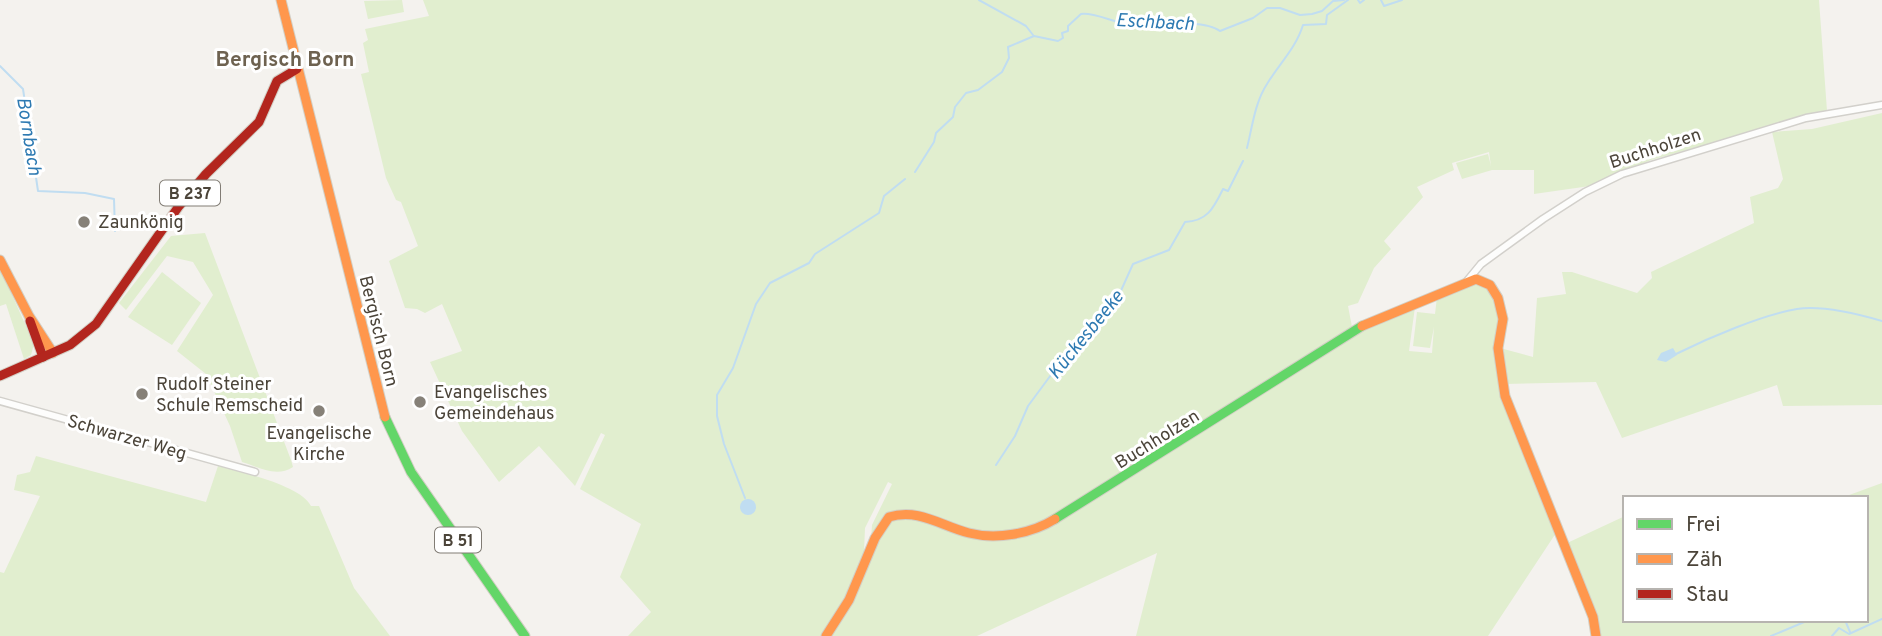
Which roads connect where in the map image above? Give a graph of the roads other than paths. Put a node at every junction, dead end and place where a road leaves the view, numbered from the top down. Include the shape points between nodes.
1 (281, 0) edge
2 (297, 69) junction
3 (1882, 105) edge
4 (0, 260) edge
5 (1466, 282) junction
6 (29, 316) junction
7 (53, 353) junction
8 (43, 357) junction
9 (0, 376) edge
10 (0, 401) edge
11 (254, 472) dead end
12 (525, 636) edge
13 (826, 636) edge
14 (1596, 636) edge

1 - 2 main road, Bergisch Born / B 51
2 - 7 main road, B 237 via 277,81 259,122 179,206 103,315 83,336
2 - 12 main road, Bergisch Born / B 51 via 391,435 419,485
3 - 5 street, Buchholzen via 1806,118 1622,173 1543,219 1481,264
4 - 6 main road
5 - 13 main road, Buchholzen via 1351,331 1045,525 982,536 898,513 885,522 849,600
5 - 14 main road via 1485,282 1498,298 1503,319 1498,348 1505,396 1593,617
6 - 7 main road
6 - 8 main road
7 - 8 main road, B 237
8 - 9 main road, B 237
10 - 11 street, Schwarzer Weg

